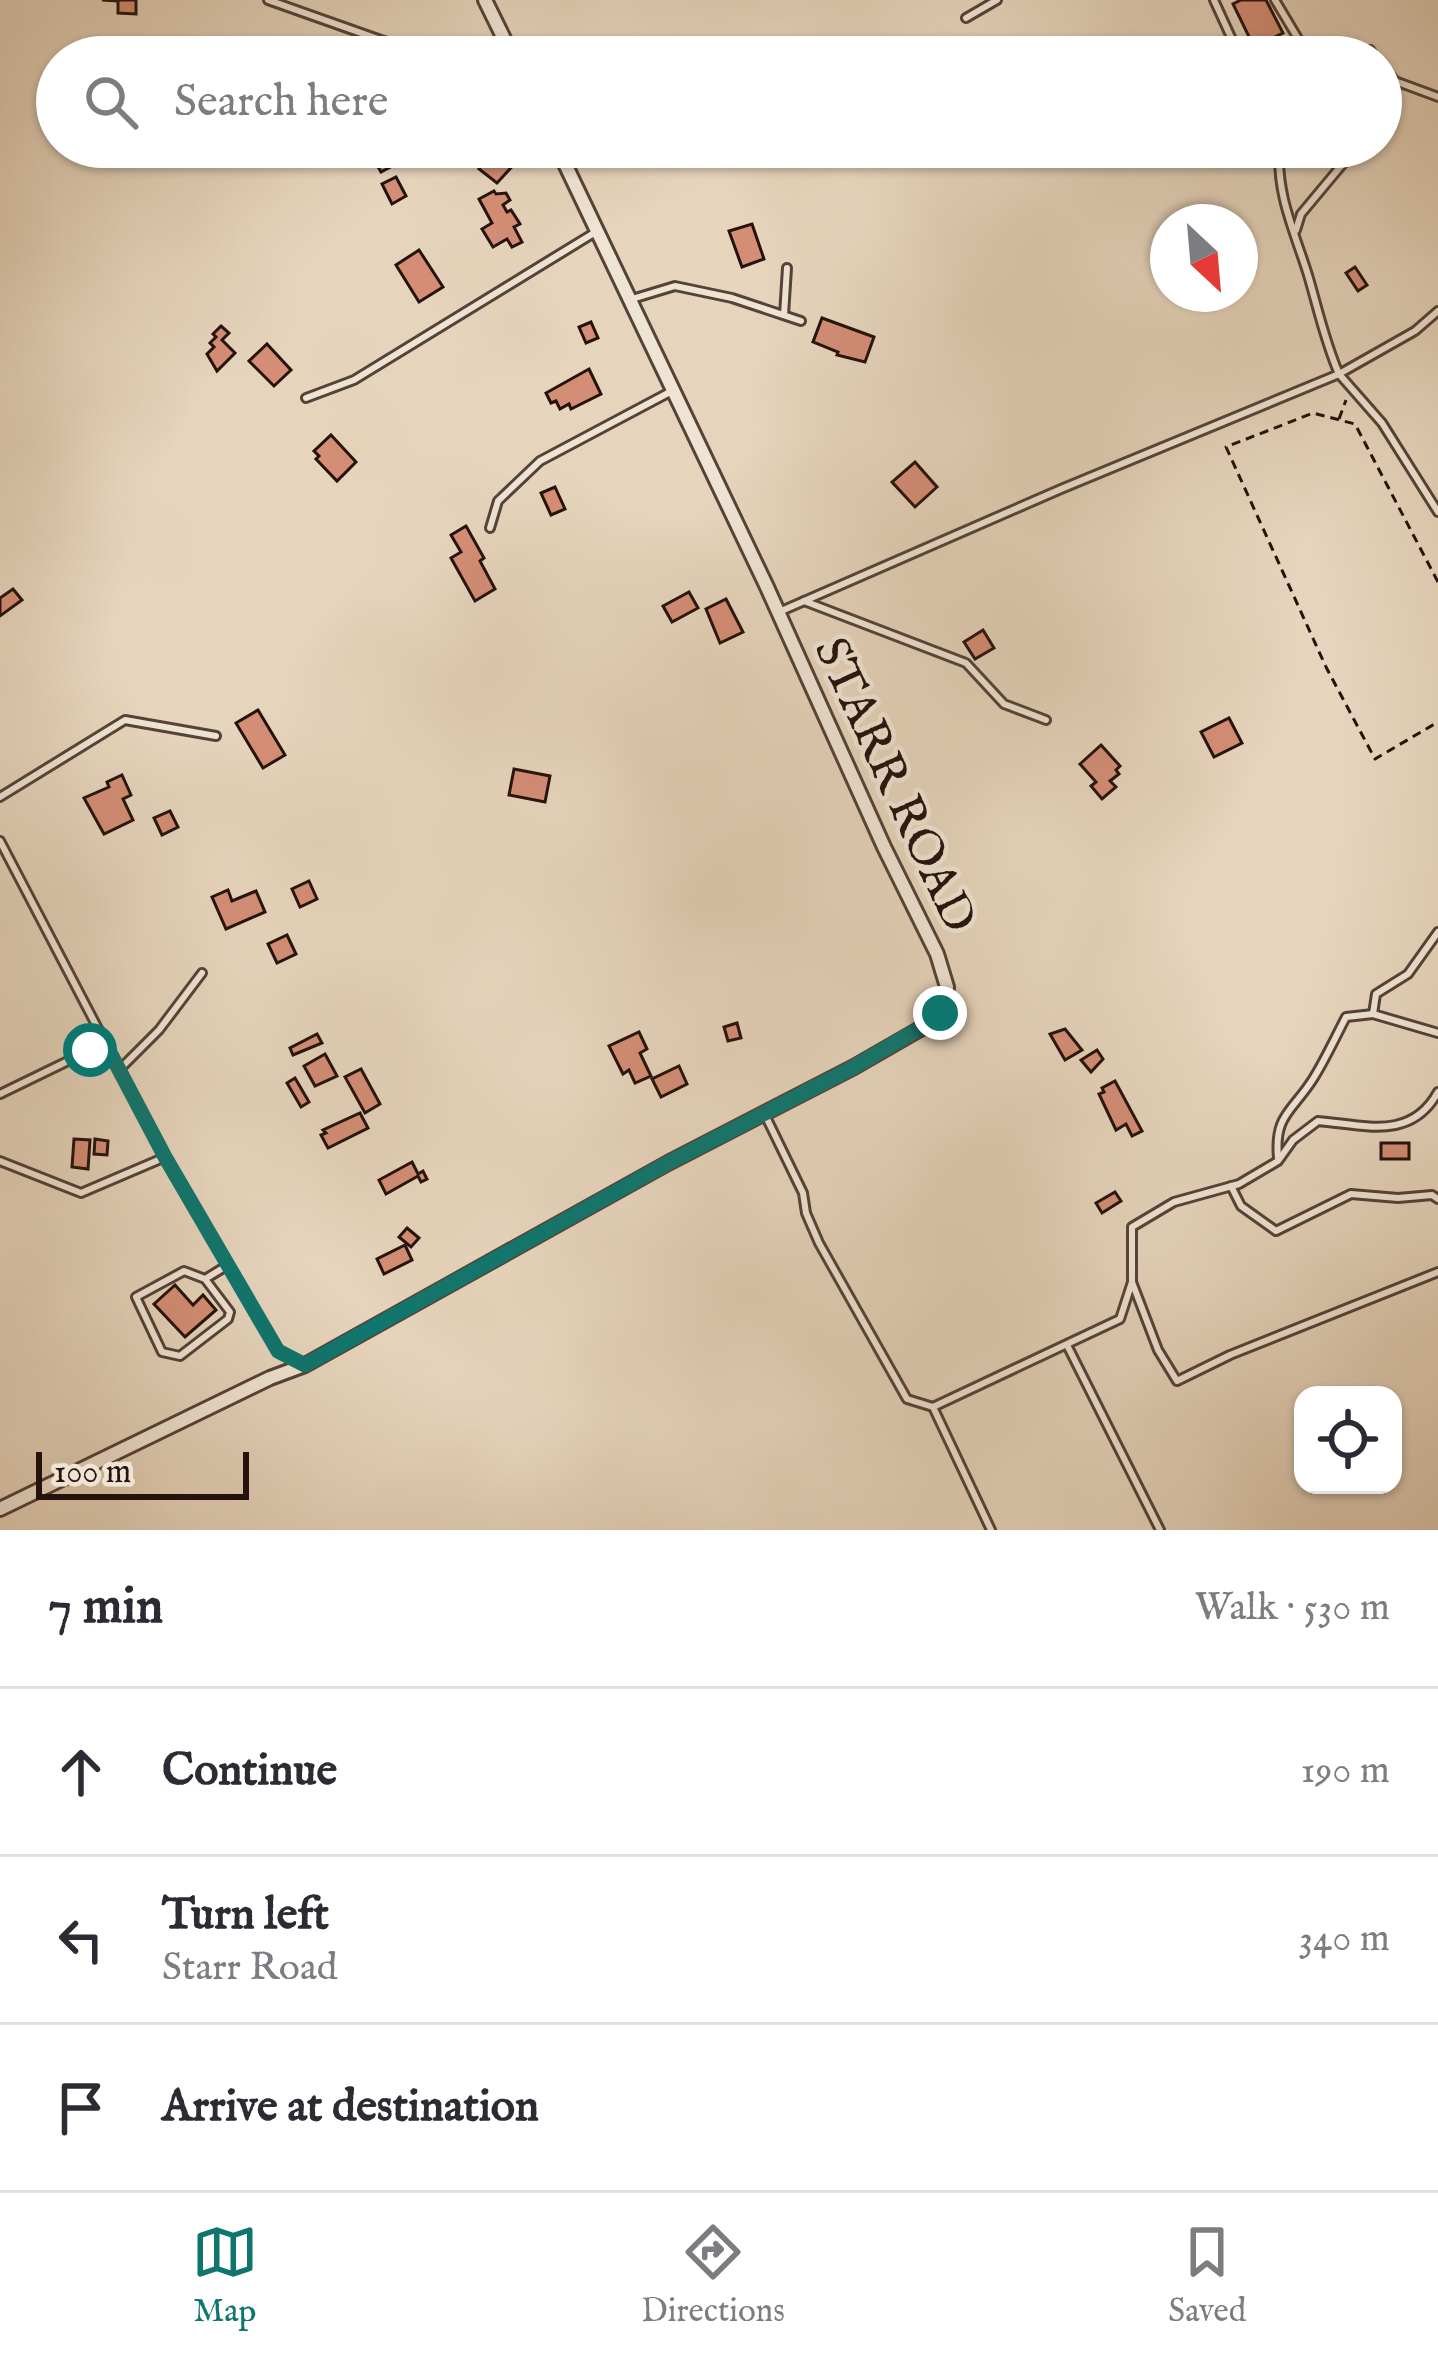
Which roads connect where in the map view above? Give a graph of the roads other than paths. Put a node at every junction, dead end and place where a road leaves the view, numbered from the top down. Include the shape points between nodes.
1 (268, 0) edge
2 (485, 0) edge
3 (997, 0) edge
4 (1214, 0) edge
5 (1275, 0) edge
6 (966, 18) dead end
7 (370, 36) edge
8 (503, 36) edge
9 (1230, 36) edge
10 (1296, 36) edge
11 (1402, 84) edge
12 (1438, 97) edge
13 (566, 168) edge
14 (1278, 168) edge
15 (1339, 168) edge
16 (597, 231) junction
17 (1295, 234) junction
18 (788, 268) dead end
19 (630, 300) junction
20 (1438, 310) edge
21 (784, 315) junction
22 (802, 320) dead end
23 (1339, 374) junction
24 (674, 390) junction
25 (306, 398) dead end
26 (1438, 512) edge
27 (490, 528) dead end
28 (804, 601) junction
29 (779, 612) junction
30 (1046, 720) dead end
31 (216, 736) dead end
32 (0, 797) edge
33 (0, 841) edge
34 (1438, 932) edge
35 (202, 973) dead end
36 (1373, 1014) junction
37 (1438, 1033) edge
38 (105, 1043) junction
39 (119, 1070) junction
40 (1438, 1092) edge
41 (0, 1094) edge
42 (764, 1113) junction
43 (165, 1157) junction
44 (1278, 1161) junction
45 (0, 1162) edge
46 (1231, 1186) junction
47 (1438, 1198) edge
48 (228, 1265) junction
49 (1438, 1272) edge
50 (205, 1279) junction
51 (1132, 1282) junction
52 (1067, 1345) junction
53 (305, 1365) junction
54 (933, 1406) junction
55 (0, 1509) edge
56 (991, 1530) edge
57 (1160, 1530) edge

1 - 7 lane
2 - 8 street
3 - 6 lane
4 - 9 lane
5 - 10 lane
11 - 12 lane
13 - 16 street, STARR ROAD
14 - 17 lane
15 - 17 lane via 1301,214
16 - 19 street, STARR ROAD
16 - 25 lane via 354,380
17 - 23 lane
18 - 21 lane
19 - 21 lane via 675,286
19 - 24 street, STARR ROAD
20 - 23 lane
21 - 22 lane
23 - 26 lane
23 - 28 lane
24 - 27 lane via 540,461 498,501
24 - 29 street, STARR ROAD
28 - 29 lane
28 - 30 lane via 966,663 1004,704
29 - 42 street, STARR ROAD via 947,987 940,1013 927,1024
31 - 32 lane via 125,720
33 - 38 lane
34 - 36 lane via 1408,974 1376,994
35 - 39 lane
36 - 37 lane
36 - 44 lane via 1346,1017 1282,1118
38 - 39 lane
38 - 41 lane
39 - 43 lane
40 - 44 lane via 1412,1122 1318,1121
42 - 53 street, STARR ROAD
42 - 54 lane via 819,1243 907,1399
43 - 45 lane via 81,1193
43 - 48 lane
44 - 46 lane
46 - 47 lane via 1241,1206 1276,1231 1351,1194
46 - 51 lane via 1174,1202 1132,1227
48 - 50 lane
48 - 53 lane via 278,1351
49 - 51 lane via 1177,1381
50 - 50 lane via 184,1271 136,1298 162,1352 180,1356 228,1319
51 - 52 lane via 1120,1319
52 - 54 lane
52 - 57 lane
53 - 55 street, STARR ROAD
54 - 56 lane

